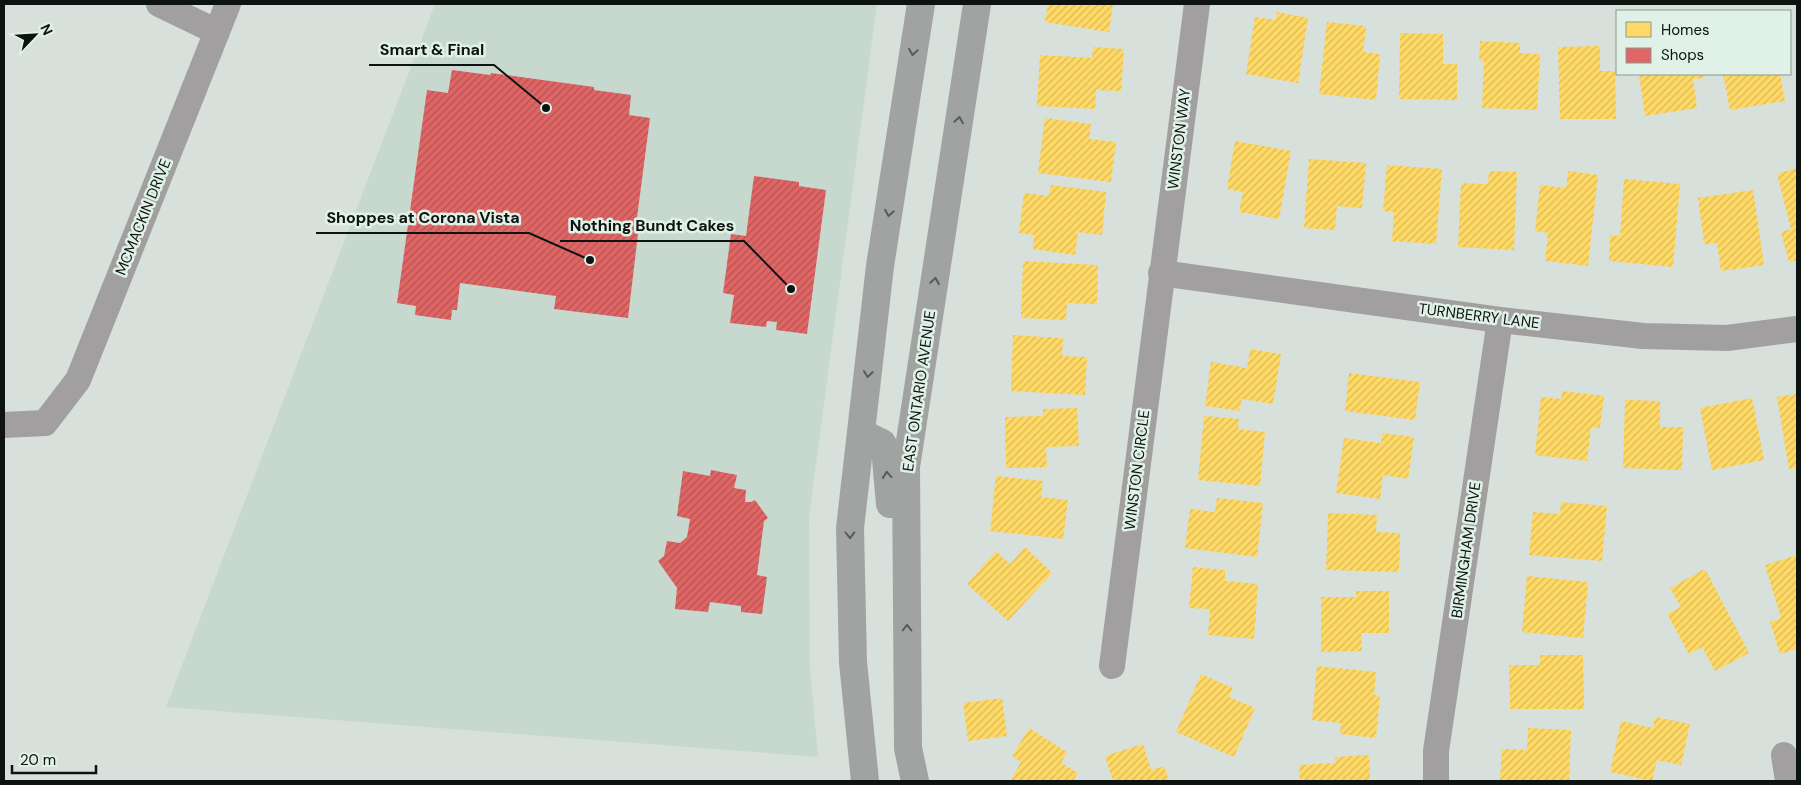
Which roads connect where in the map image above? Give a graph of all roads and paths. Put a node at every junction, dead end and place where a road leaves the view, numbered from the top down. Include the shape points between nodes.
1 (159, 4) edge
2 (228, 4) edge
3 (920, 4) edge
4 (978, 4) edge
5 (1197, 4) edge
6 (217, 32) junction
7 (1161, 274) junction
8 (1500, 320) junction
9 (1797, 330) edge
10 (4, 425) edge
11 (861, 433) junction
12 (1112, 666) dead end
13 (908, 748) junction
14 (1784, 755) dead end
15 (865, 781) edge
16 (916, 781) edge
17 (1436, 781) edge
18 (1788, 781) edge

1 - 6 street
2 - 6 street, MCMACKIN DRIVE
3 -> 11 main road via 880,266
13 -> 4 main road, EAST ONTARIO AVENUE via 906,467
5 - 7 street, WINSTON WAY
6 - 10 street, MCMACKIN DRIVE via 78,380 45,423
7 - 8 street, TURNBERRY LANE
7 - 12 street, WINSTON CIRCLE
8 - 9 street, TURNBERRY LANE via 1643,336 1727,338
8 - 17 street, BIRMINGHAM DRIVE via 1436,751
13 -> 11 main road via 894,701 889,623 890,505 885,448 882,443
11 -> 15 main road via 850,528 852,662
13 - 16 main road, EAST ONTARIO AVENUE
14 - 18 street

